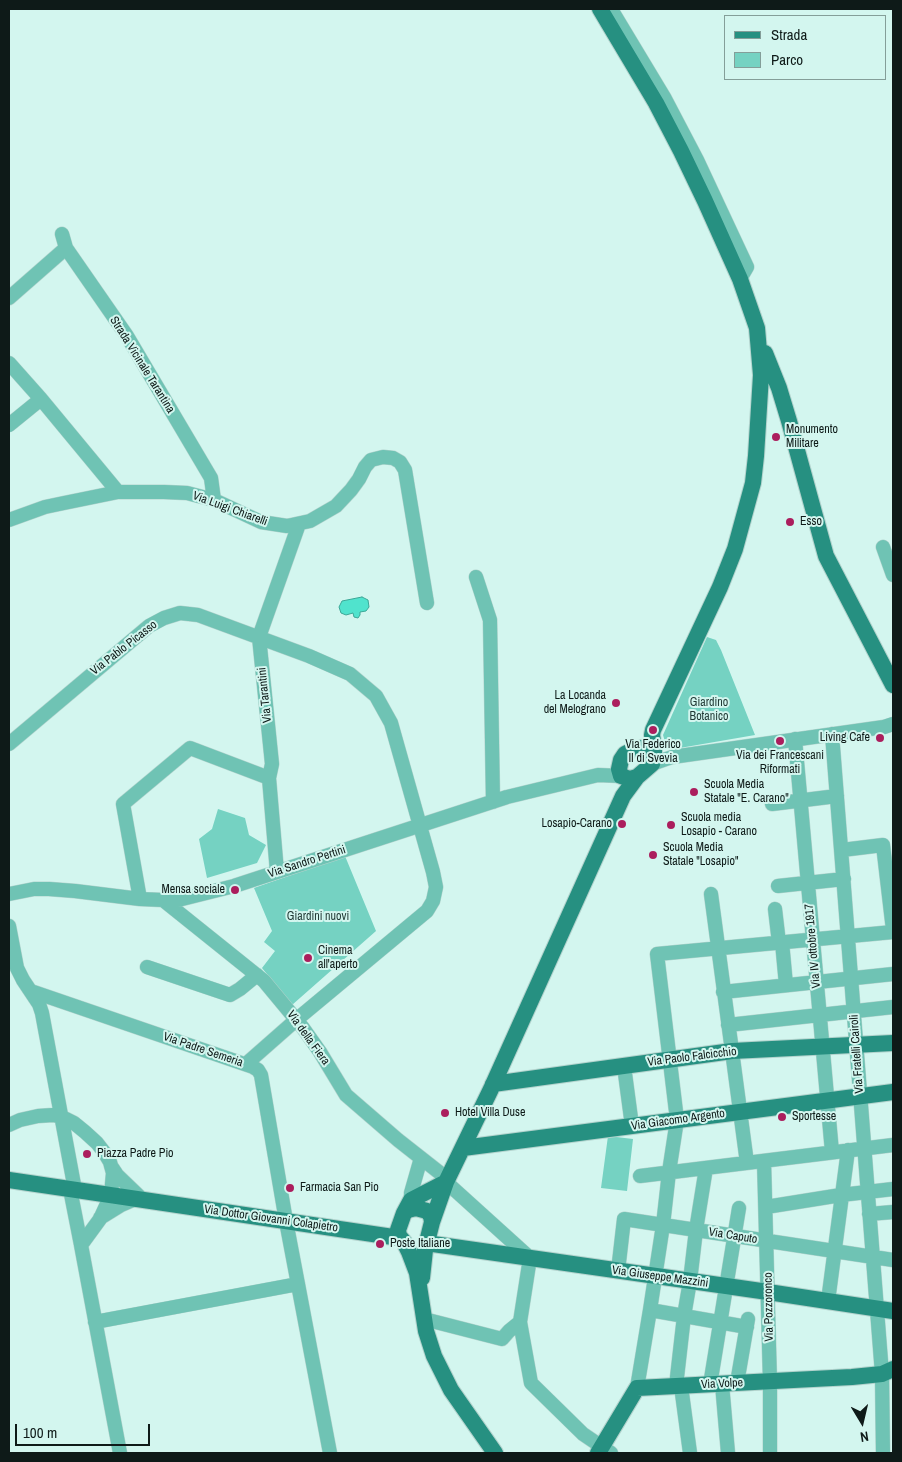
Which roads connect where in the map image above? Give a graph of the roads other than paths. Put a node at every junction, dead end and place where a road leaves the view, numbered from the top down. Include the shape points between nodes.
1 (600, 9) edge
2 (611, 9) edge
3 (62, 234) dead end
4 (66, 248) junction
5 (740, 279) junction
6 (9, 298) edge
7 (757, 328) junction
8 (9, 363) edge
9 (41, 399) junction
10 (9, 426) edge
11 (118, 492) junction
12 (214, 500) junction
13 (9, 520) edge
14 (299, 524) junction
15 (883, 547) dead end
16 (893, 575) edge
17 (476, 577) dead end
18 (427, 604) dead end
19 (259, 638) junction
20 (893, 685) edge
21 (893, 724) edge
22 (832, 734) junction
23 (795, 739) junction
24 (9, 744) edge
25 (652, 749) junction
26 (627, 768) junction
27 (270, 778) junction
28 (837, 796) junction
29 (801, 801) junction
30 (492, 802) junction
31 (772, 804) dead end
32 (419, 825) junction
33 (842, 850) junction
34 (277, 872) junction
35 (890, 875) edge
36 (844, 878) junction
37 (808, 883) junction
38 (778, 886) dead end
39 (9, 894) edge
40 (711, 894) dead end
41 (140, 899) junction
42 (163, 900) junction
43 (892, 901) edge
44 (775, 909) dead end
45 (9, 926) edge
46 (893, 931) edge
47 (848, 936) junction
48 (813, 940) junction
49 (780, 943) junction
50 (718, 948) junction
51 (147, 967) dead end
52 (893, 974) edge
53 (257, 975) junction
54 (851, 978) junction
55 (816, 982) junction
56 (786, 985) junction
57 (31, 991) junction
58 (723, 992) junction
59 (893, 1007) edge
60 (854, 1011) junction
61 (820, 1015) junction
62 (296, 1020) junction
63 (728, 1025) junction
64 (893, 1043) edge
65 (856, 1045) junction
66 (822, 1047) junction
67 (732, 1051) junction
68 (670, 1060) junction
69 (246, 1064) junction
70 (624, 1066) junction
71 (493, 1084) junction
72 (893, 1092) edge
73 (860, 1096) junction
74 (827, 1100) junction
75 (740, 1112) junction
76 (62, 1117) junction
77 (677, 1120) junction
78 (9, 1125) edge
79 (632, 1126) junction
80 (893, 1145) edge
81 (463, 1148) junction
82 (864, 1148) junction
83 (848, 1150) junction
84 (832, 1152) junction
85 (421, 1158) junction
86 (764, 1161) junction
87 (747, 1163) junction
88 (111, 1166) junction
89 (706, 1168) junction
90 (669, 1172) junction
91 (640, 1176) dead end
92 (9, 1180) edge
93 (446, 1182) junction
94 (72, 1189) junction
95 (893, 1189) edge
96 (867, 1192) junction
97 (111, 1195) junction
98 (842, 1195) junction
99 (139, 1200) junction
100 (408, 1206) junction
101 (766, 1207) junction
102 (739, 1208) dead end
103 (893, 1212) edge
104 (869, 1214) junction
105 (100, 1219) junction
106 (286, 1221) junction
107 (432, 1222) junction
108 (663, 1225) junction
109 (696, 1230) junction
110 (735, 1236) junction
111 (402, 1240) junction
112 (767, 1241) junction
113 (426, 1243) junction
114 (81, 1245) junction
115 (835, 1251) junction
116 (530, 1258) junction
117 (872, 1258) junction
118 (893, 1260) edge
119 (618, 1271) junction
120 (656, 1276) junction
121 (690, 1281) junction
122 (298, 1284) junction
123 (727, 1286) junction
124 (768, 1292) junction
125 (421, 1294) junction
126 (828, 1301) junction
127 (877, 1309) junction
128 (650, 1310) junction
129 (893, 1311) edge
130 (684, 1316) junction
131 (424, 1319) junction
132 (94, 1322) junction
133 (520, 1322) junction
134 (720, 1322) junction
135 (888, 1371) edge
136 (770, 1382) junction
137 (723, 1384) junction
138 (678, 1386) junction
139 (637, 1388) junction
140 (888, 1419) edge
141 (604, 1451) edge
142 (120, 1453) edge
143 (330, 1453) edge
144 (495, 1453) edge
145 (690, 1453) edge
146 (728, 1453) edge
147 (770, 1453) edge
148 (883, 1453) edge

1 - 5 main road via 681,151
2 - 5 street via 664,97 701,168 747,267
3 - 4 street, Strada Vicinale Tarantina
4 - 6 street
4 - 12 street, Strada Vicinale Tarantina via 127,336 211,478
5 - 7 main road
7 - 20 main road via 778,388 826,556
7 - 25 main road via 761,384 756,456 748,504 720,587 653,730
8 - 9 street
9 - 10 street
9 - 11 street
11 - 12 street, Via Luigi Chiarelli via 187,493
11 - 13 street, Via Luigi Chiarelli via 54,505
12 - 14 street, Via Luigi Chiarelli via 261,522 287,526
14 - 18 street, Via Luigi Chiarelli via 336,506 371,460 383,457 397,459 405,470
14 - 19 street, Via Tarantini
15 - 16 street
17 - 30 street via 490,620
19 - 24 street, Via Pablo Picasso via 198,615 180,613 164,618 149,626
19 - 27 street, Via Tarantini via 272,764
19 - 32 street, Via Pablo Picasso via 350,674 376,696 392,723
21 - 22 street
22 - 23 street
22 - 28 street, Via Fratelli Cairoli
23 - 25 street via 672,757
23 - 29 street, Via IV ottobre 1917
25 - 26 main road
25 - 26 main road
26 - 30 street, Via Sandro Pertini
26 - 71 main road via 623,796
27 - 34 street, Via Tarantini
27 - 41 street via 190,748 123,804
28 - 29 street
28 - 33 street, Via Fratelli Cairoli
29 - 31 street
29 - 37 street, Via IV ottobre 1917
30 - 32 street, Via Sandro Pertini
32 - 34 street, Via Sandro Pertini
32 - 62 street, Via Pablo Picasso via 436,887 434,901 427,911
33 - 35 street via 882,845
33 - 36 street, Via Fratelli Cairoli
34 - 42 street, Via Sandro Pertini via 217,891
35 - 43 street
36 - 37 street
36 - 47 street, Via Fratelli Cairoli
37 - 38 street
37 - 48 street, Via IV ottobre 1917
39 - 41 street, Via Sandro Pertini via 49,889
40 - 50 street
41 - 42 street, Via Sandro Pertini
42 - 53 street, Via della Fiera
43 - 46 street
44 - 49 street
45 - 57 street via 17,968
46 - 47 street
47 - 48 street
47 - 54 street, Via Fratelli Cairoli
48 - 49 street
48 - 55 street, Via IV ottobre 1917
49 - 50 street
49 - 56 street
50 - 58 street
50 - 68 street via 657,954
51 - 53 street via 230,995
52 - 54 street
53 - 62 street, Via della Fiera
54 - 55 street
54 - 60 street, Via Fratelli Cairoli
55 - 56 street
55 - 61 street, Via IV ottobre 1917
56 - 58 street
57 - 69 street, Via Padre Semeria
57 - 76 street via 42,1014
58 - 63 street
59 - 60 street
60 - 61 street
60 - 65 street, Via Fratelli Cairoli
61 - 63 street
61 - 66 street, Via IV ottobre 1917
62 - 69 street, Via Pablo Picasso
62 - 85 street, Via della Fiera via 346,1095
63 - 67 street
64 - 65 main road, Via Paolo Falcicchio
65 - 66 main road, Via Paolo Falcicchio
65 - 73 street, Via Fratelli Cairoli
66 - 67 main road, Via Paolo Falcicchio
66 - 74 street, Via IV ottobre 1917
67 - 68 main road, Via Paolo Falcicchio
67 - 75 street
68 - 70 main road, Via Paolo Falcicchio
68 - 77 street
69 - 106 street, Via Padre Semeria via 261,1075
70 - 71 main road, Via Paolo Falcicchio
70 - 79 street
71 - 81 main road
72 - 73 main road, Via Giacomo Argento
73 - 74 main road, Via Giacomo Argento
73 - 82 street, Via Fratelli Cairoli
74 - 75 main road, Via Giacomo Argento
74 - 84 street, Via IV ottobre 1917
75 - 77 main road, Via Giacomo Argento
75 - 87 street
76 - 78 street via 38,1116
76 - 88 street via 97,1143
76 - 94 street
77 - 79 main road, Via Giacomo Argento
77 - 90 street
79 - 81 main road, Via Giacomo Argento
80 - 82 street
81 - 93 main road
82 - 83 street
82 - 96 street, Via Fratelli Cairoli
83 - 84 street
83 - 98 street
84 - 86 street
85 - 93 street, Via della Fiera
85 - 100 street
86 - 87 street
86 - 101 street, Via Pozzoronco
87 - 89 street
88 - 97 street
88 - 99 street
89 - 90 street
89 - 109 street
90 - 91 street
90 - 108 street
92 - 94 main road, Via Dottor Giovanni Colapietro
93 - 100 main road
93 - 107 main road
93 - 116 street, Via della Fiera
94 - 97 main road, Via Dottor Giovanni Colapietro
94 - 114 street
95 - 96 street
96 - 98 street
96 - 104 street, Via Fratelli Cairoli
97 - 99 main road, Via Dottor Giovanni Colapietro
97 - 105 street
98 - 101 street
98 - 115 street
99 - 105 street via 121,1205
99 - 106 main road, Via Dottor Giovanni Colapietro
100 - 107 main road via 429,1213
100 - 111 main road via 398,1230
101 - 112 street, Via Pozzoronco
102 - 110 street
103 - 104 street
104 - 117 street, Via Fratelli Cairoli
105 - 114 street
106 - 111 main road, Via Dottor Giovanni Colapietro
106 - 122 street, Via Padre Semeria
107 - 113 main road
108 - 109 street, Via Caputo
108 - 119 street, Via Caputo via 624,1219
108 - 120 street
109 - 110 street, Via Caputo
109 - 121 street
110 - 112 street, Via Caputo
110 - 123 street
111 - 113 main road via 418,1246
111 - 125 main road via 414,1264
112 - 115 street, Via Caputo
112 - 124 street, Via Pozzoronco
113 - 116 main road, Via Giuseppe Mazzini
113 - 125 main road
114 - 132 street
115 - 117 street, Via Caputo
115 - 126 street
116 - 119 main road, Via Giuseppe Mazzini
116 - 133 street
117 - 118 street, Via Caputo
117 - 127 street, Via Fratelli Cairoli
119 - 120 main road, Via Giuseppe Mazzini
120 - 121 main road, Via Giuseppe Mazzini
120 - 128 street
121 - 123 main road, Via Giuseppe Mazzini
121 - 130 street
122 - 132 street
122 - 143 street, Via Padre Semeria
123 - 124 main road, Via Giuseppe Mazzini
123 - 134 street
124 - 126 main road, Via Giuseppe Mazzini
124 - 136 street, Via Pozzoronco
125 - 131 main road
126 - 127 main road, Via Giuseppe Mazzini
127 - 129 main road, Via Giuseppe Mazzini
127 - 135 street, Via Fratelli Cairoli
128 - 130 street
128 - 139 street
130 - 134 street
130 - 138 street
131 - 133 street via 502,1340
131 - 144 main road via 434,1356 446,1381
132 - 142 street
133 - 141 street via 531,1383
134 - 137 street
134 - 137 street via 748,1323
135 - 136 main road, Via Volpe via 852,1377
135 - 140 street, Via Fratelli Cairoli
136 - 137 main road, Via Volpe
136 - 147 street, Via Pozzoronco
137 - 138 main road, Via Volpe
137 - 146 street
138 - 139 main road, Via Volpe
138 - 145 street
139 - 141 main road
140 - 148 street, Via Fratelli Cairoli

